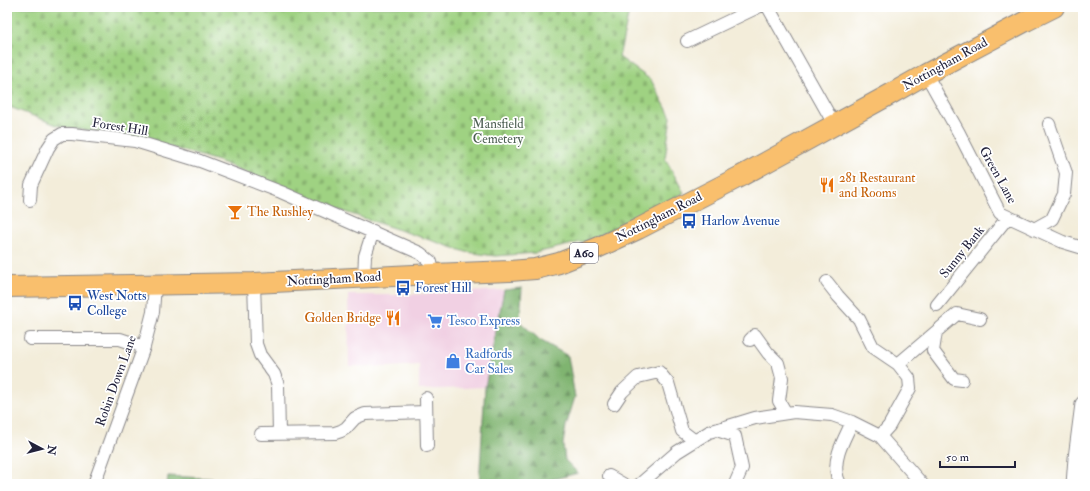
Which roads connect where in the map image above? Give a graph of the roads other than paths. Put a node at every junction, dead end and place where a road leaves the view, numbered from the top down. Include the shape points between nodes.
1 (758, 7) edge
2 (768, 7) edge
3 (1054, 7) edge
4 (687, 41) dead end
5 (926, 74) junction
6 (834, 124) junction
7 (1049, 124) dead end
8 (30, 200) dead end
9 (1008, 217) junction
10 (1034, 229) junction
11 (373, 231) junction
12 (1083, 248) edge
13 (433, 274) junction
14 (364, 277) junction
15 (827, 282) dead end
16 (254, 283) junction
17 (155, 285) junction
18 (7, 287) edge
19 (937, 305) dead end
20 (980, 319) dead end
21 (936, 332) junction
22 (30, 339) dead end
23 (750, 340) dead end
24 (144, 347) junction
25 (898, 364) junction
26 (962, 380) dead end
27 (426, 398) dead end
28 (614, 404) dead end
29 (1083, 404) edge
30 (426, 412) junction
31 (786, 413) junction
32 (852, 422) junction
33 (717, 430) junction
34 (262, 434) dead end
35 (279, 434) junction
36 (880, 436) junction
37 (695, 441) junction
38 (427, 446) dead end
39 (610, 476) dead end
40 (94, 484) edge
41 (623, 484) edge
42 (640, 484) edge
43 (736, 484) edge
44 (840, 484) edge
45 (922, 484) edge
46 (1074, 484) edge

1 - 4 street
2 - 6 street
3 - 5 highway, Nottingham Road / A60
5 - 6 highway, Nottingham Road / A60
5 - 9 street, Green Lane via 1000,213
6 - 13 highway, Nottingham Road / A60 via 644,226 559,263 529,270
7 - 10 street via 1066,173 1064,194 1052,220
8 - 11 street, Forest Hill via 31,185 48,148 54,139 62,134 72,134 135,141 200,161
9 - 10 street, Green Lane
9 - 19 street, Sunny Bank
10 - 12 street, Green Lane
11 - 13 street, Forest Hill via 420,253 431,262
11 - 14 street via 364,256
13 - 14 highway, Nottingham Road / A60
14 - 16 highway, Nottingham Road / A60
15 - 25 street via 860,319 873,347
16 - 17 highway, Nottingham Road / A60
16 - 35 street via 256,344 278,385
17 - 18 highway, Nottingham Road / A60
17 - 24 street, Robin Down Lane via 153,312
20 - 21 street via 957,314
21 - 25 street
21 - 26 street via 933,351 954,379
22 - 24 street via 120,339
23 - 31 street via 755,335 778,363 782,378 780,401
24 - 40 street, Robin Down Lane
25 - 36 street via 909,378 910,388 889,426
27 - 30 street
28 - 37 street via 638,377 659,372 668,383 682,431
29 - 46 street
30 - 35 street via 365,414 355,418 346,428 334,433
30 - 38 street
31 - 32 street via 832,416
31 - 33 street via 755,418
32 - 36 street
32 - 44 street via 836,462
33 - 37 street
33 - 43 street via 735,436 742,468
34 - 35 street
36 - 45 street
37 - 42 street via 677,452
39 - 41 street

